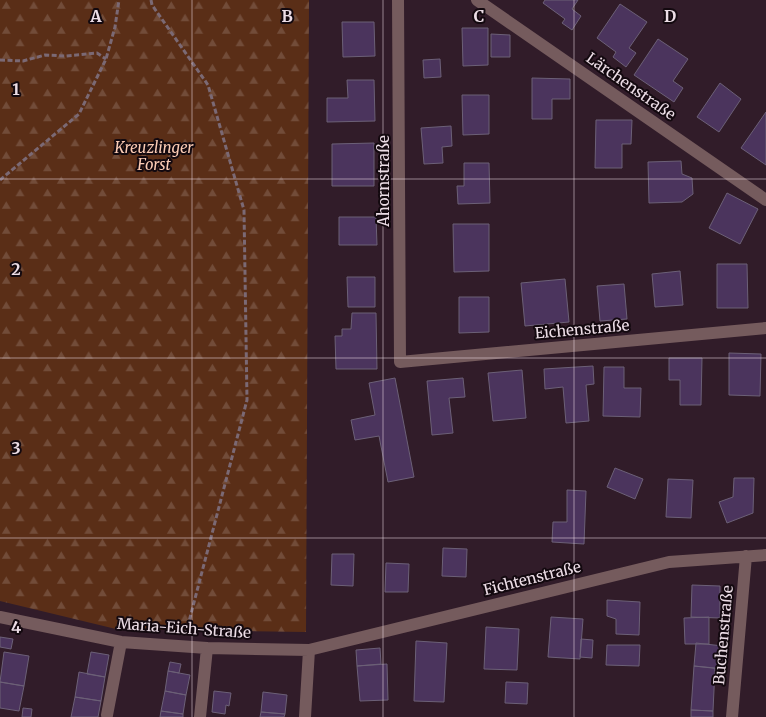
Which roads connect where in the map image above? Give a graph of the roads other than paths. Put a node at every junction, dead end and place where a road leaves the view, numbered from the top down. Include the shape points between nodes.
1 (398, 0) edge
2 (477, 0) edge
3 (766, 200) edge
4 (766, 328) edge
5 (400, 362) joint
6 (766, 555) edge
7 (746, 556) junction
8 (0, 617) edge
9 (121, 642) junction
10 (207, 648) junction
11 (309, 650) junction
12 (107, 715) dead end
13 (200, 717) edge
14 (305, 717) edge
15 (732, 717) edge

1 - 5 street, Ahornstraße
2 - 3 street, Lärchenstraße
4 - 5 street, Eichenstraße
6 - 7 street, Fichtenstraße
7 - 11 street, Fichtenstraße via 669,562
7 - 15 street, Buchenstraße
8 - 9 street, Maria-Eich-Straße
9 - 10 street, Maria-Eich-Straße
9 - 12 street
10 - 11 street, Maria-Eich-Straße
10 - 13 street
11 - 14 street

